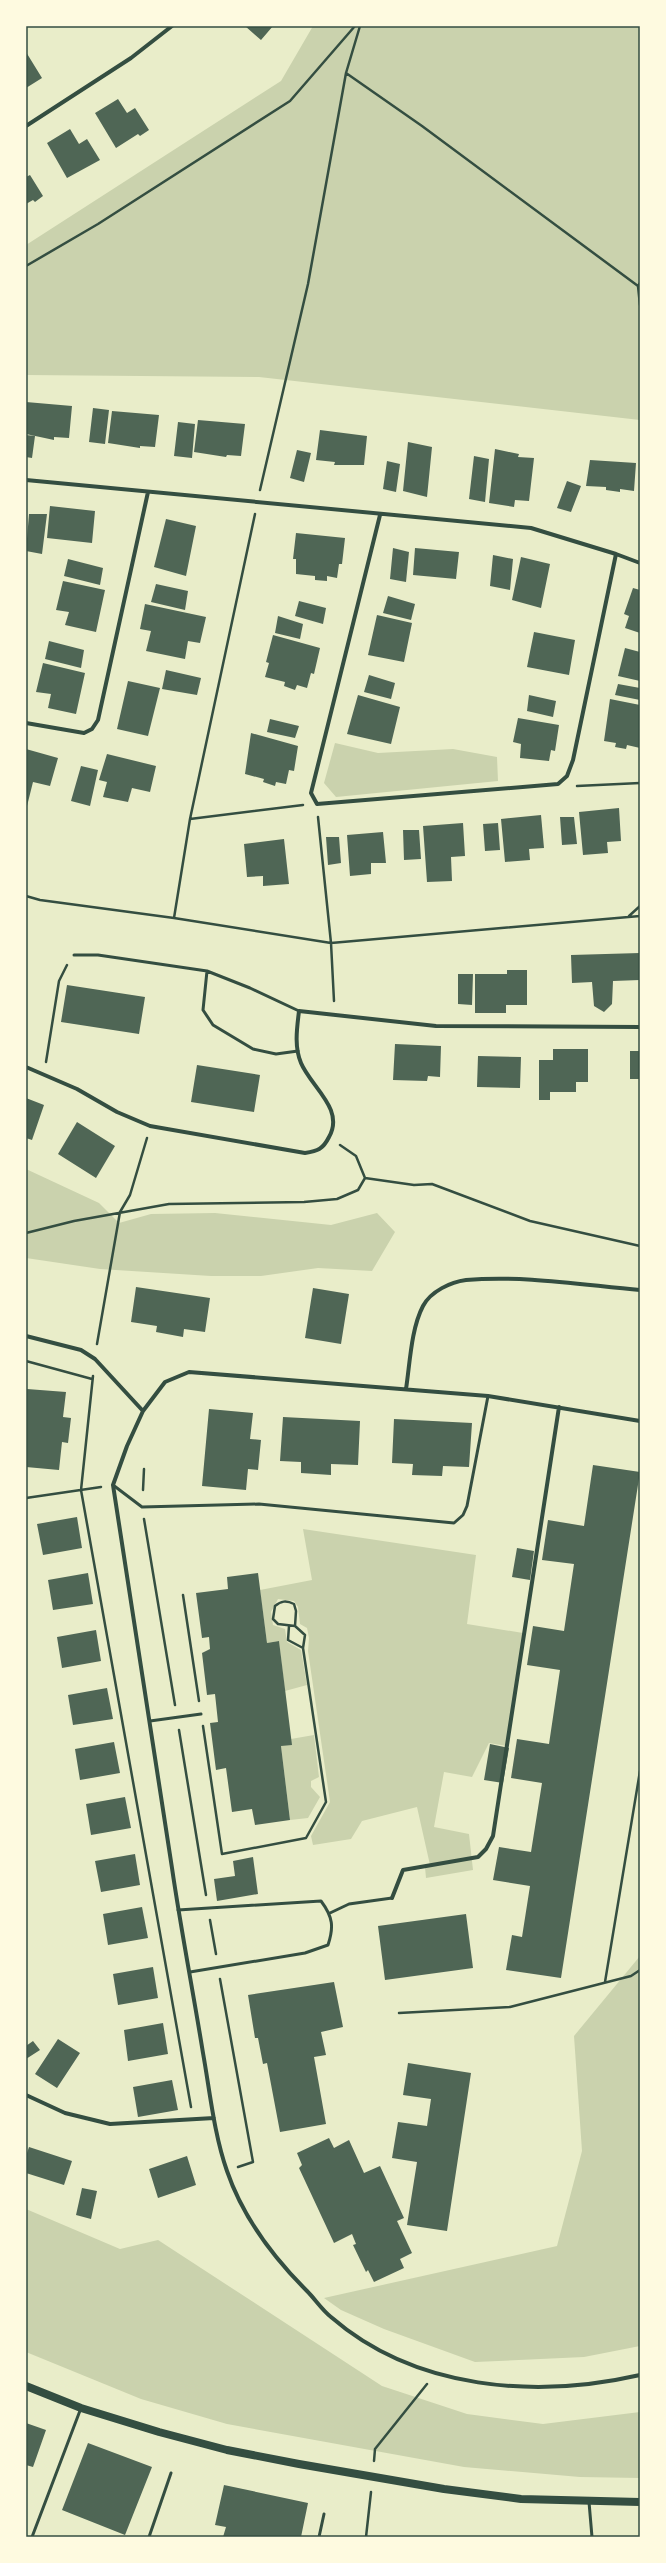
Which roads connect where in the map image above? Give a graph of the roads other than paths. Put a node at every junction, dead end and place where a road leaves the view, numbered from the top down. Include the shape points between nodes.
1 (172, 26) edge
2 (26, 126) edge
3 (26, 480) edge
4 (148, 492) junction
5 (380, 515) junction
6 (616, 554) junction
7 (640, 563) edge
8 (26, 723) edge
9 (74, 955) road end
10 (207, 971) junction
11 (299, 1011) junction
12 (640, 1027) edge
13 (298, 1051) junction
14 (26, 1067) edge
15 (640, 1290) edge
16 (26, 1336) edge
17 (406, 1389) junction
18 (488, 1396) junction
19 (558, 1408) junction
20 (143, 1411) junction
21 (640, 1421) edge
22 (113, 1486) junction
23 (201, 1714) road end
24 (150, 1721) junction
25 (392, 1898) joint
26 (178, 1910) junction
27 (330, 1913) junction
28 (190, 1972) junction
29 (26, 2095) edge
30 (214, 2118) junction
31 (640, 2374) edge
32 (26, 2386) edge
33 (81, 2408) junction
34 (171, 2473) dead end
35 (589, 2502) junction
36 (640, 2502) edge
37 (324, 2514) dead end
38 (32, 2537) edge
39 (149, 2537) edge
40 (319, 2537) edge
41 (592, 2537) edge

1 - 2 street via 132,58
3 - 4 street
4 - 5 street
4 - 8 street via 98,720 92,729 84,733
5 - 6 street via 531,528
5 - 6 street via 311,793 317,804 558,784 567,776 573,760
6 - 7 street
9 - 10 lane via 105,956
10 - 11 lane
10 - 13 lane via 203,1010 213,1025 253,1049 276,1054
11 - 12 street via 436,1026
11 - 13 street via 296,1033
13 - 14 street via 302,1064 330,1107 333,1130 319,1150 305,1153 150,1126
15 - 17 street via 516,1280 465,1280 447,1286 434,1292 418,1319
16 - 20 street via 81,1350 95,1359
17 - 18 street
17 - 20 street via 189,1372 165,1382
18 - 19 street
18 - 22 lane via 467,1506 463,1515 454,1523 259,1504 142,1507
19 - 21 street
19 - 25 street via 493,1836 478,1857 403,1870
20 - 22 street
22 - 24 street
23 - 24 lane
24 - 26 street
25 - 27 lane via 349,1904
26 - 27 lane via 321,1901
26 - 28 street
27 - 28 lane via 333,1929 328,1945 305,1953
28 - 30 street
29 - 30 street via 65,2113 110,2124
30 - 31 street via 227,2170 248,2219 278,2261 320,2303 329,2316 374,2348 404,2362 491,2386 568,2387
32 - 33 main road
33 - 35 main road via 227,2450 299,2464 444,2489 521,2499
33 - 38 lane
34 - 39 lane
35 - 36 main road
35 - 41 lane
37 - 40 lane

